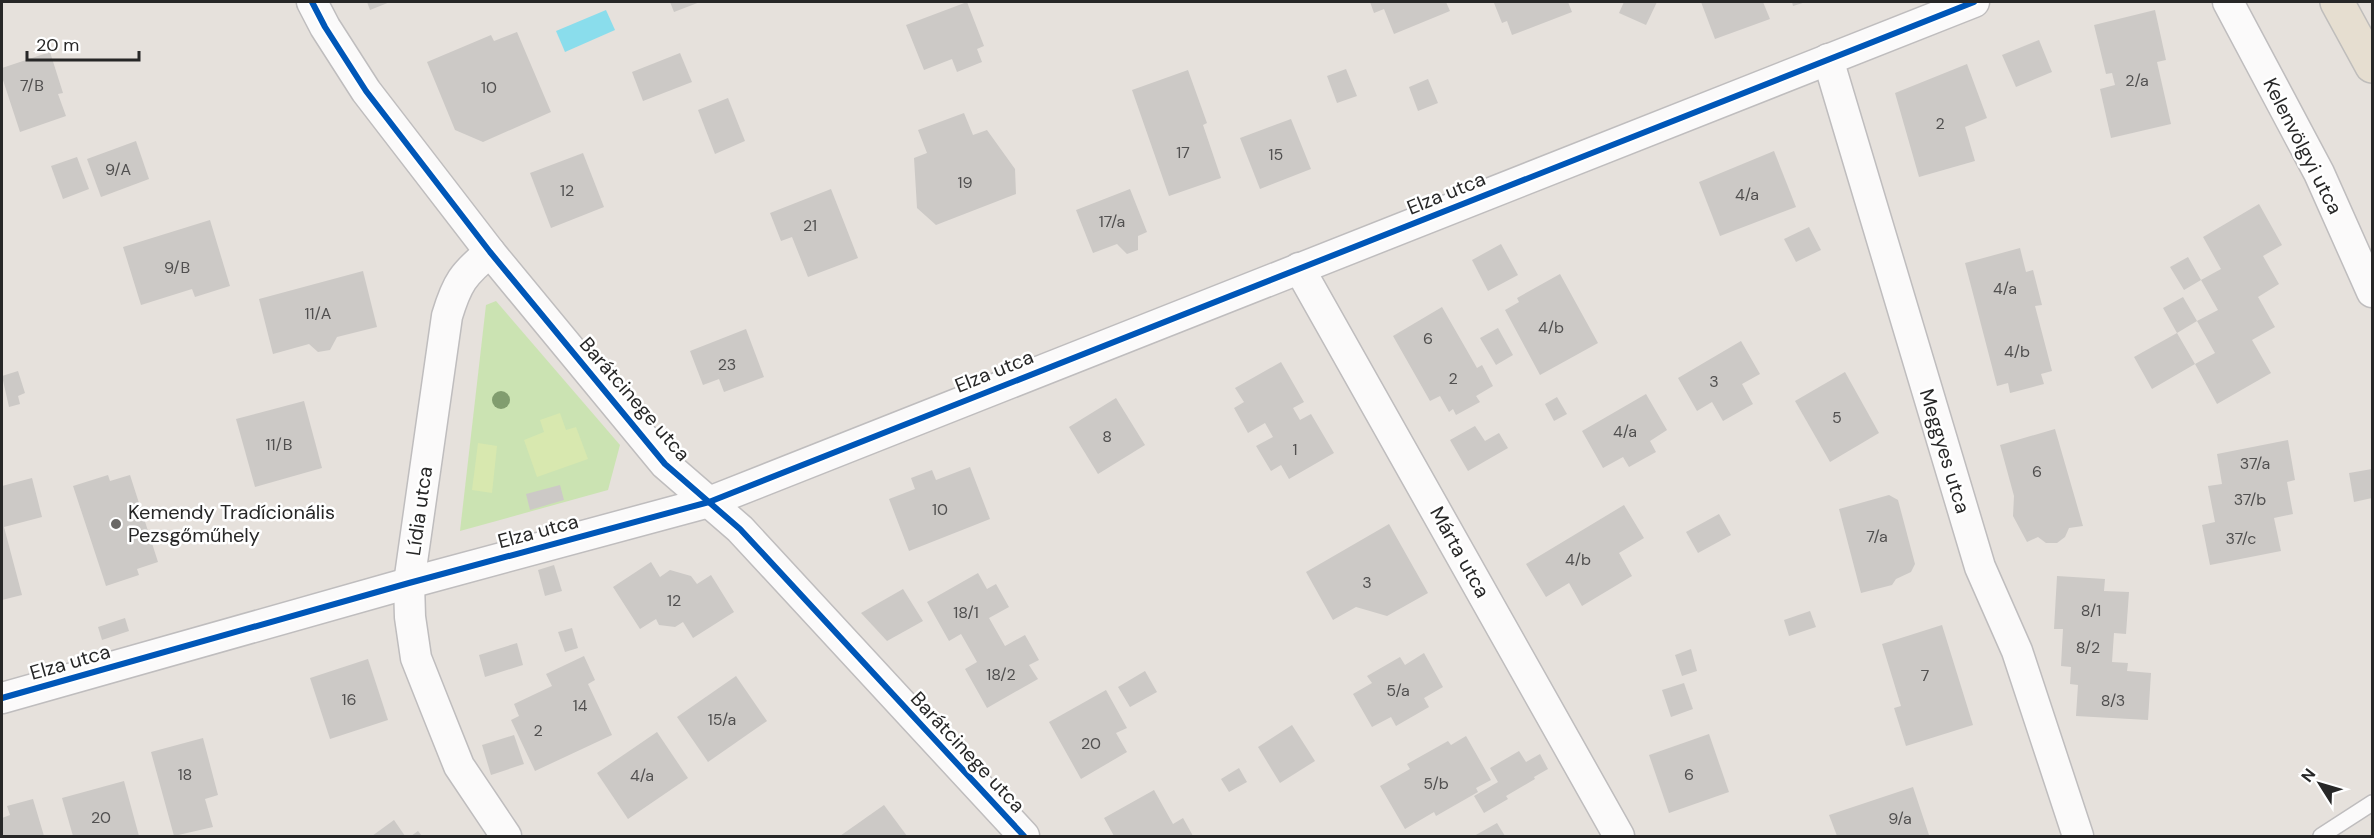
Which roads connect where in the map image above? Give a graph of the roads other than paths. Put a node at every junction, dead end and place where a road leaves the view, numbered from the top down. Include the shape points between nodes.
1 (312, 2) edge
2 (1974, 2) edge
3 (2228, 2) edge
4 (2337, 2) edge
5 (1828, 60) junction
6 (2373, 66) edge
7 (490, 252) junction
8 (1299, 268) junction
9 (2373, 292) edge
10 (708, 502) junction
11 (409, 583) junction
12 (2, 698) edge
13 (2373, 802) edge
14 (506, 837) edge
15 (1024, 837) edge
16 (1619, 837) edge
17 (2078, 837) edge
18 (2320, 837) edge

1 - 7 street, Barátcinege utca via 366,91
2 - 5 street, Elza utca
3 - 9 street, Kelenvölgyi utca via 2319,173
4 - 6 main road
5 - 8 street, Elza utca
5 - 17 street, Meggyes utca via 1980,567 2017,651
7 - 10 street, Barátcinege utca via 665,464
7 - 11 street, Lídia utca via 455,289 447,316
8 - 10 street, Elza utca
8 - 16 street, Márta utca
10 - 11 street, Elza utca
10 - 15 street, Barátcinege utca via 740,529
11 - 12 street, Elza utca
11 - 14 street, Lídia utca via 416,658 459,766
13 - 18 lane

